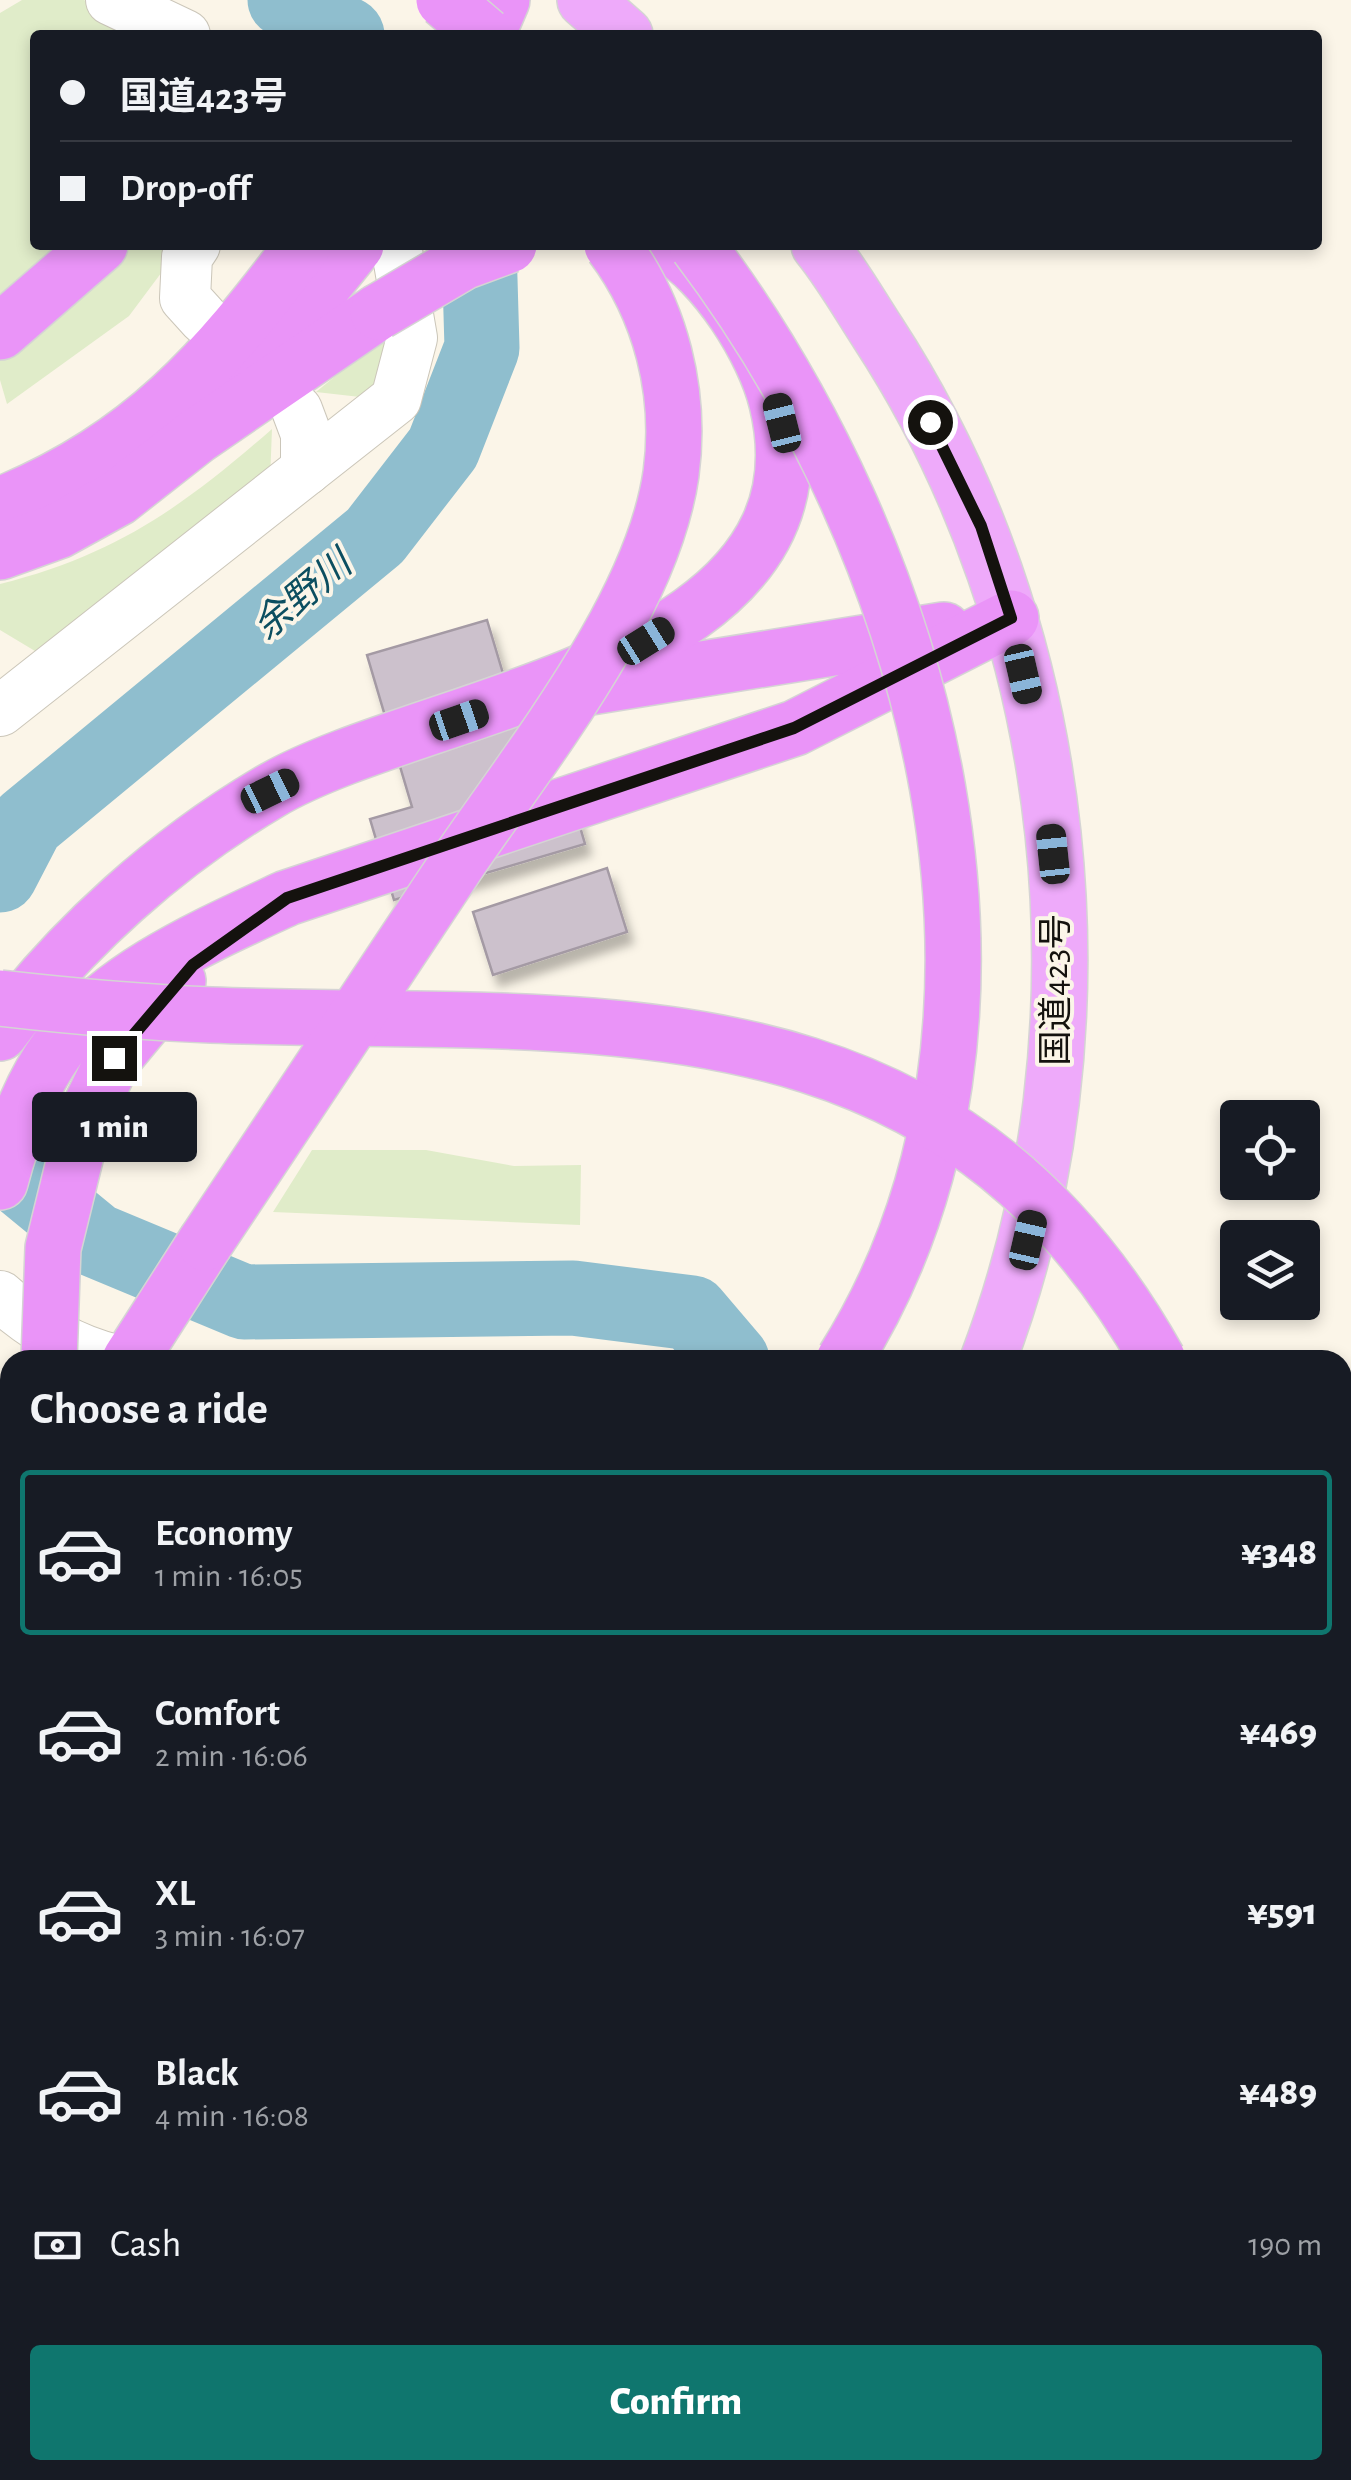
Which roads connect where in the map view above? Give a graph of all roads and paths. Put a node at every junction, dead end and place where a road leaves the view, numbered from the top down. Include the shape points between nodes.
1 (444, 0) edge
2 (478, 0) edge
3 (502, 0) edge
4 (585, 0) edge
5 (132, 15) edge
6 (172, 30) edge
7 (451, 30) edge
8 (480, 30) edge
9 (488, 30) edge
10 (619, 30) edge
11 (94, 250) edge
12 (192, 250) edge
13 (299, 250) edge
14 (352, 250) edge
15 (397, 250) edge
16 (496, 250) edge
17 (615, 250) edge
18 (673, 250) edge
19 (701, 250) edge
20 (822, 250) edge
21 (204, 319) dead end
22 (0, 332) edge
23 (297, 410) dead end
24 (197, 436) junction
25 (306, 470) junction
26 (0, 505) edge
27 (0, 552) edge
28 (1011, 618) junction
29 (526, 697) junction
30 (0, 711) edge
31 (287, 898) junction
32 (9, 1009) edge
33 (0, 1182) edge
34 (205, 1243) junction
35 (0, 1296) edge
36 (49, 1350) edge
37 (82, 1350) edge
38 (136, 1350) edge
39 (169, 1350) edge
40 (849, 1350) edge
41 (991, 1350) edge
42 (1152, 1350) edge

1 - 8 highway, bridge
2 - 7 highway
3 - 9 highway
4 - 10 highway
5 - 6 street
11 - 22 highway
12 - 21 street via 185,298
13 - 26 highway via 156,416 87,465
14 - 24 highway
15 - 25 street via 412,338 396,398
16 - 24 highway, bridge via 447,270 378,312
17 - 34 highway, bridge via 651,312 674,414 671,474 652,544 603,644
18 - 29 highway via 702,272 754,344 772,382 782,423 776,504 732,578 689,614
19 - 40 highway, bridge via 752,318 803,408 884,591 925,730 952,891 947,1078 925,1179 893,1265
20 - 28 highway, 国道423号 via 913,386 981,526
23 - 25 street via 306,434
24 - 27 highway via 118,498 58,531
25 - 30 street
28 - 29 highway
28 - 31 highway via 794,728
28 - 41 highway, 国道423号 via 1046,793 1061,978 1046,1156 1028,1240
29 - 32 highway via 342,756 270,791 154,872
31 - 33 highway via 110,994 58,1048 26,1104
31 - 36 highway, bridge via 229,935 160,1001 114,1058 85,1118 53,1248
32 - 42 highway, bridge via 564,1022 754,1048 889,1096 996,1163 1082,1244
34 - 38 highway
34 - 39 highway
35 - 37 street

